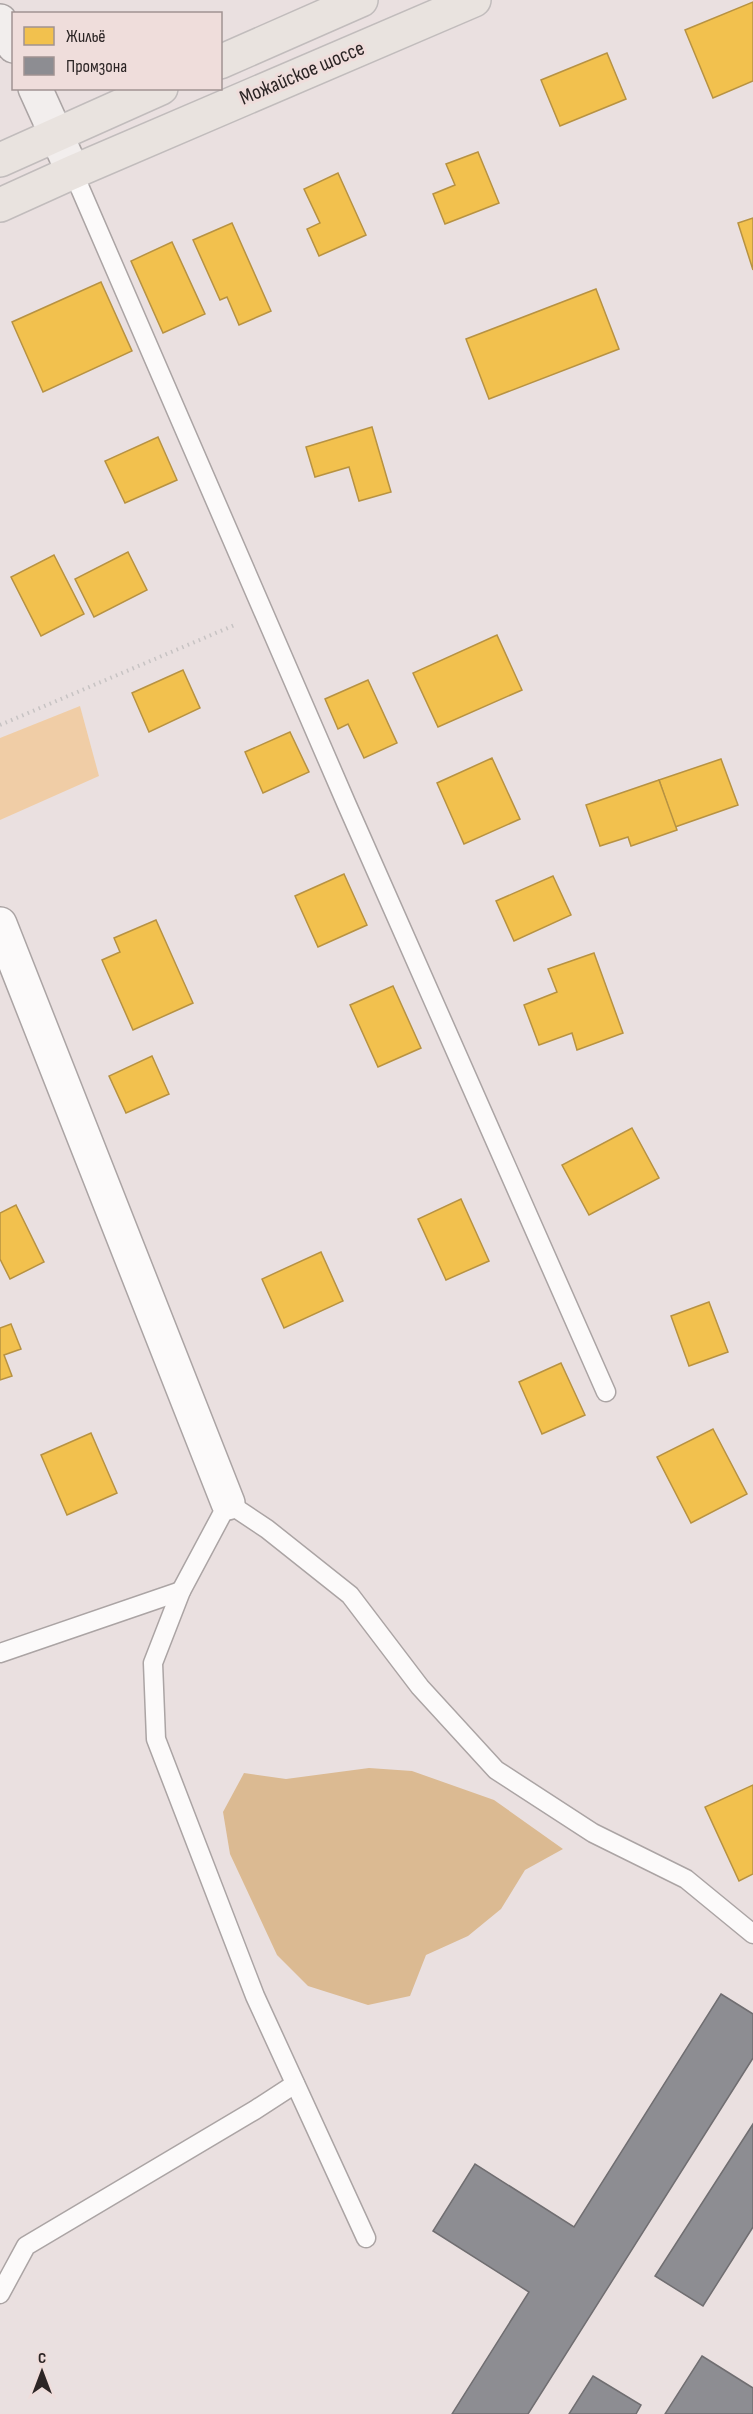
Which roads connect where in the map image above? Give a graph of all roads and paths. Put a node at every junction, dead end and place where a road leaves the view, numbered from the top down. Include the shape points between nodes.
1 (361, 0) edge
2 (474, 0) edge
3 (0, 21) edge
4 (12, 42) edge
5 (222, 61) edge
6 (36, 90) edge
7 (156, 90) edge
8 (57, 134) junction
9 (0, 160) edge
10 (73, 172) junction
11 (0, 206) edge
12 (263, 613) junction
13 (0, 725) edge
14 (0, 924) edge
15 (606, 1392) dead end
16 (228, 1503) junction
17 (181, 1591) junction
18 (0, 1653) edge
19 (753, 1934) edge
20 (295, 2084) junction
21 (366, 2238) dead end
22 (0, 2294) edge

1 - 5 main road, Можайское шоссе
2 - 10 main road, Можайское шоссе
3 - 4 main road
6 - 8 main road
7 - 8 main road
8 - 9 main road
8 - 10 main road
10 - 11 main road, Можайское шоссе
10 - 12 lane
12 - 13 path
12 - 15 lane
14 - 16 street
16 - 17 lane
16 - 19 lane via 350,1595 420,1686 496,1770 592,1833 686,1879
17 - 18 lane
17 - 20 lane via 153,1663 156,1739 255,1996
20 - 21 lane
20 - 22 lane via 26,2247

